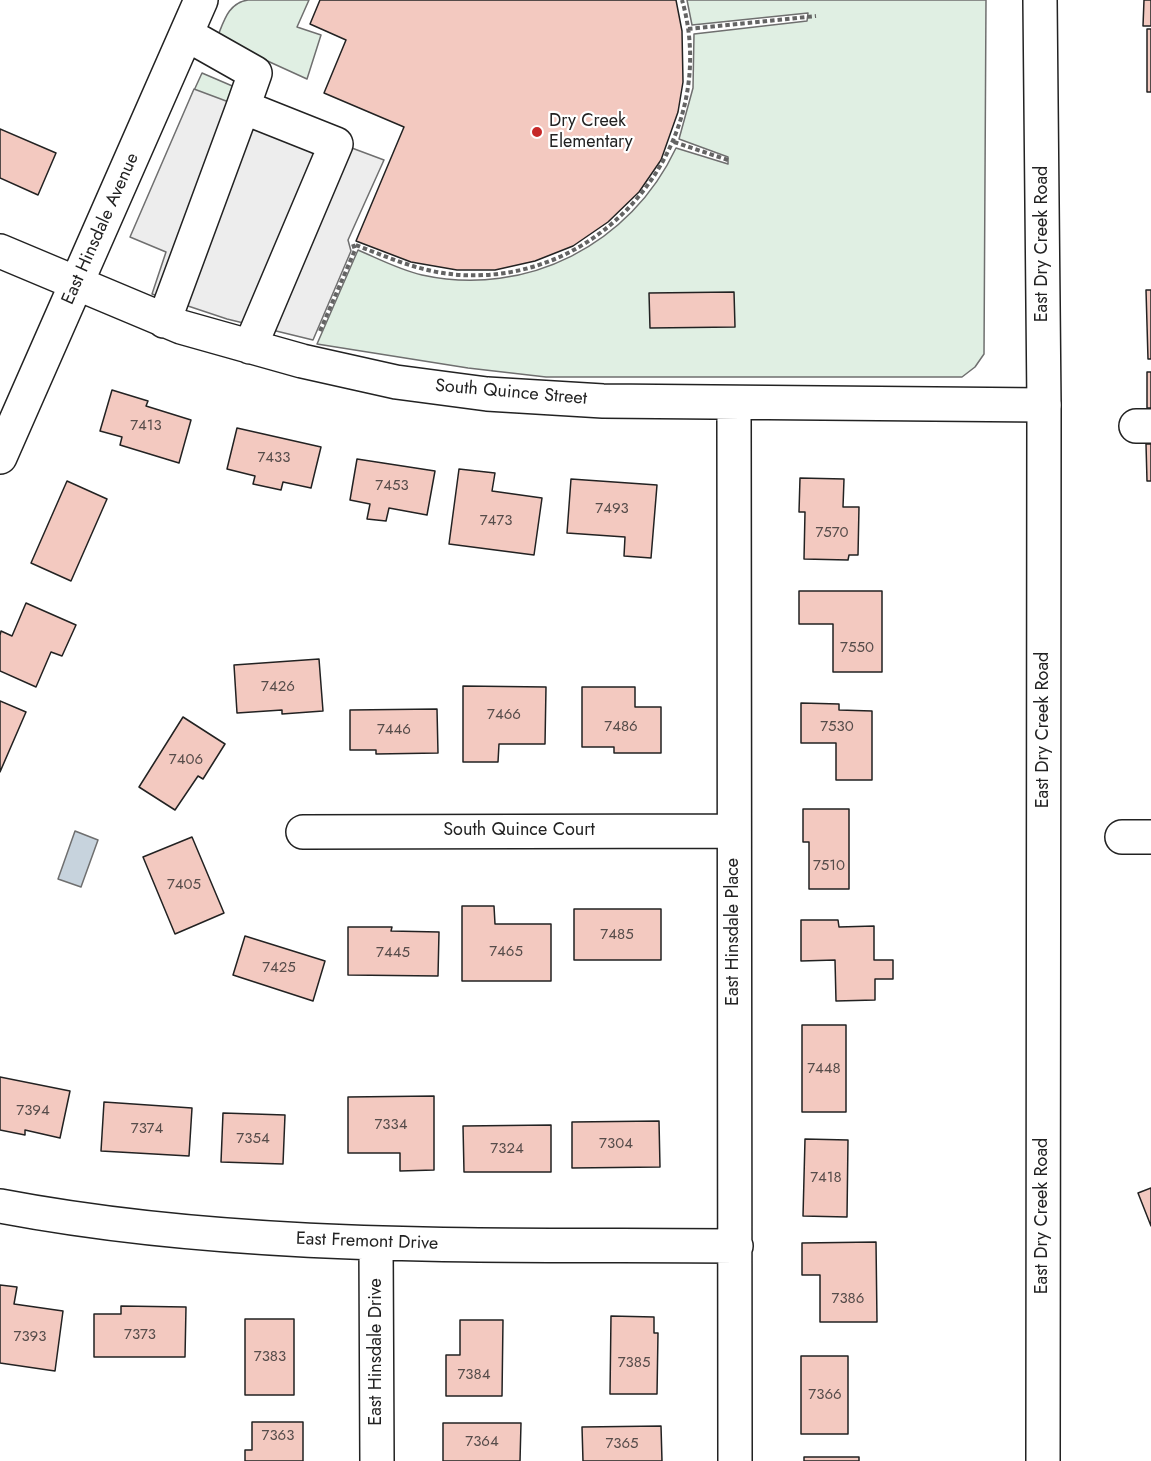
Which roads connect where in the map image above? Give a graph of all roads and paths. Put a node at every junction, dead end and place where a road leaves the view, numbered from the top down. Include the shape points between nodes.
1 (201, 0) edge
2 (682, 0) edge
3 (1040, 0) edge
4 (816, 16) dead end
5 (688, 29) junction
6 (186, 34) junction
7 (243, 107) junction
8 (674, 142) junction
9 (728, 160) dead end
10 (0, 251) edge
11 (77, 285) junction
12 (164, 321) junction
13 (318, 335) dead end
14 (249, 347) junction
15 (734, 404) junction
16 (1044, 405) junction
17 (0, 457) edge
18 (734, 831) junction
19 (303, 832) dead end
20 (0, 1206) edge
21 (376, 1244) junction
22 (736, 1246) junction
23 (377, 1461) edge
24 (735, 1461) edge
25 (1043, 1461) edge

1 - 6 street, East Hinsdale Avenue
2 - 5 path
3 - 16 street, East Dry Creek Road
4 - 5 path
5 - 8 path via 689,75
6 - 7 street via 255,73
6 - 11 street, East Hinsdale Avenue
7 - 12 street
7 - 14 street via 336,144
8 - 9 path
8 - 13 path via 654,179 620,218 592,241 540,265 494,274 433,273 354,244
10 - 11 street, South Quince Street
11 - 12 street, South Quince Street
11 - 17 street, East Hinsdale Avenue
12 - 14 street, South Quince Street
14 - 15 street, South Quince Street via 396,382 487,394 603,402
15 - 16 street, South Quince Street
15 - 18 street, East Hinsdale Place
16 - 25 street, East Dry Creek Road
18 - 19 street, South Quince Court
18 - 22 street, East Hinsdale Place
20 - 21 street, East Fremont Drive via 214,1236
21 - 22 street, East Fremont Drive
21 - 23 street, East Hinsdale Drive
22 - 24 street, East Hinsdale Place

